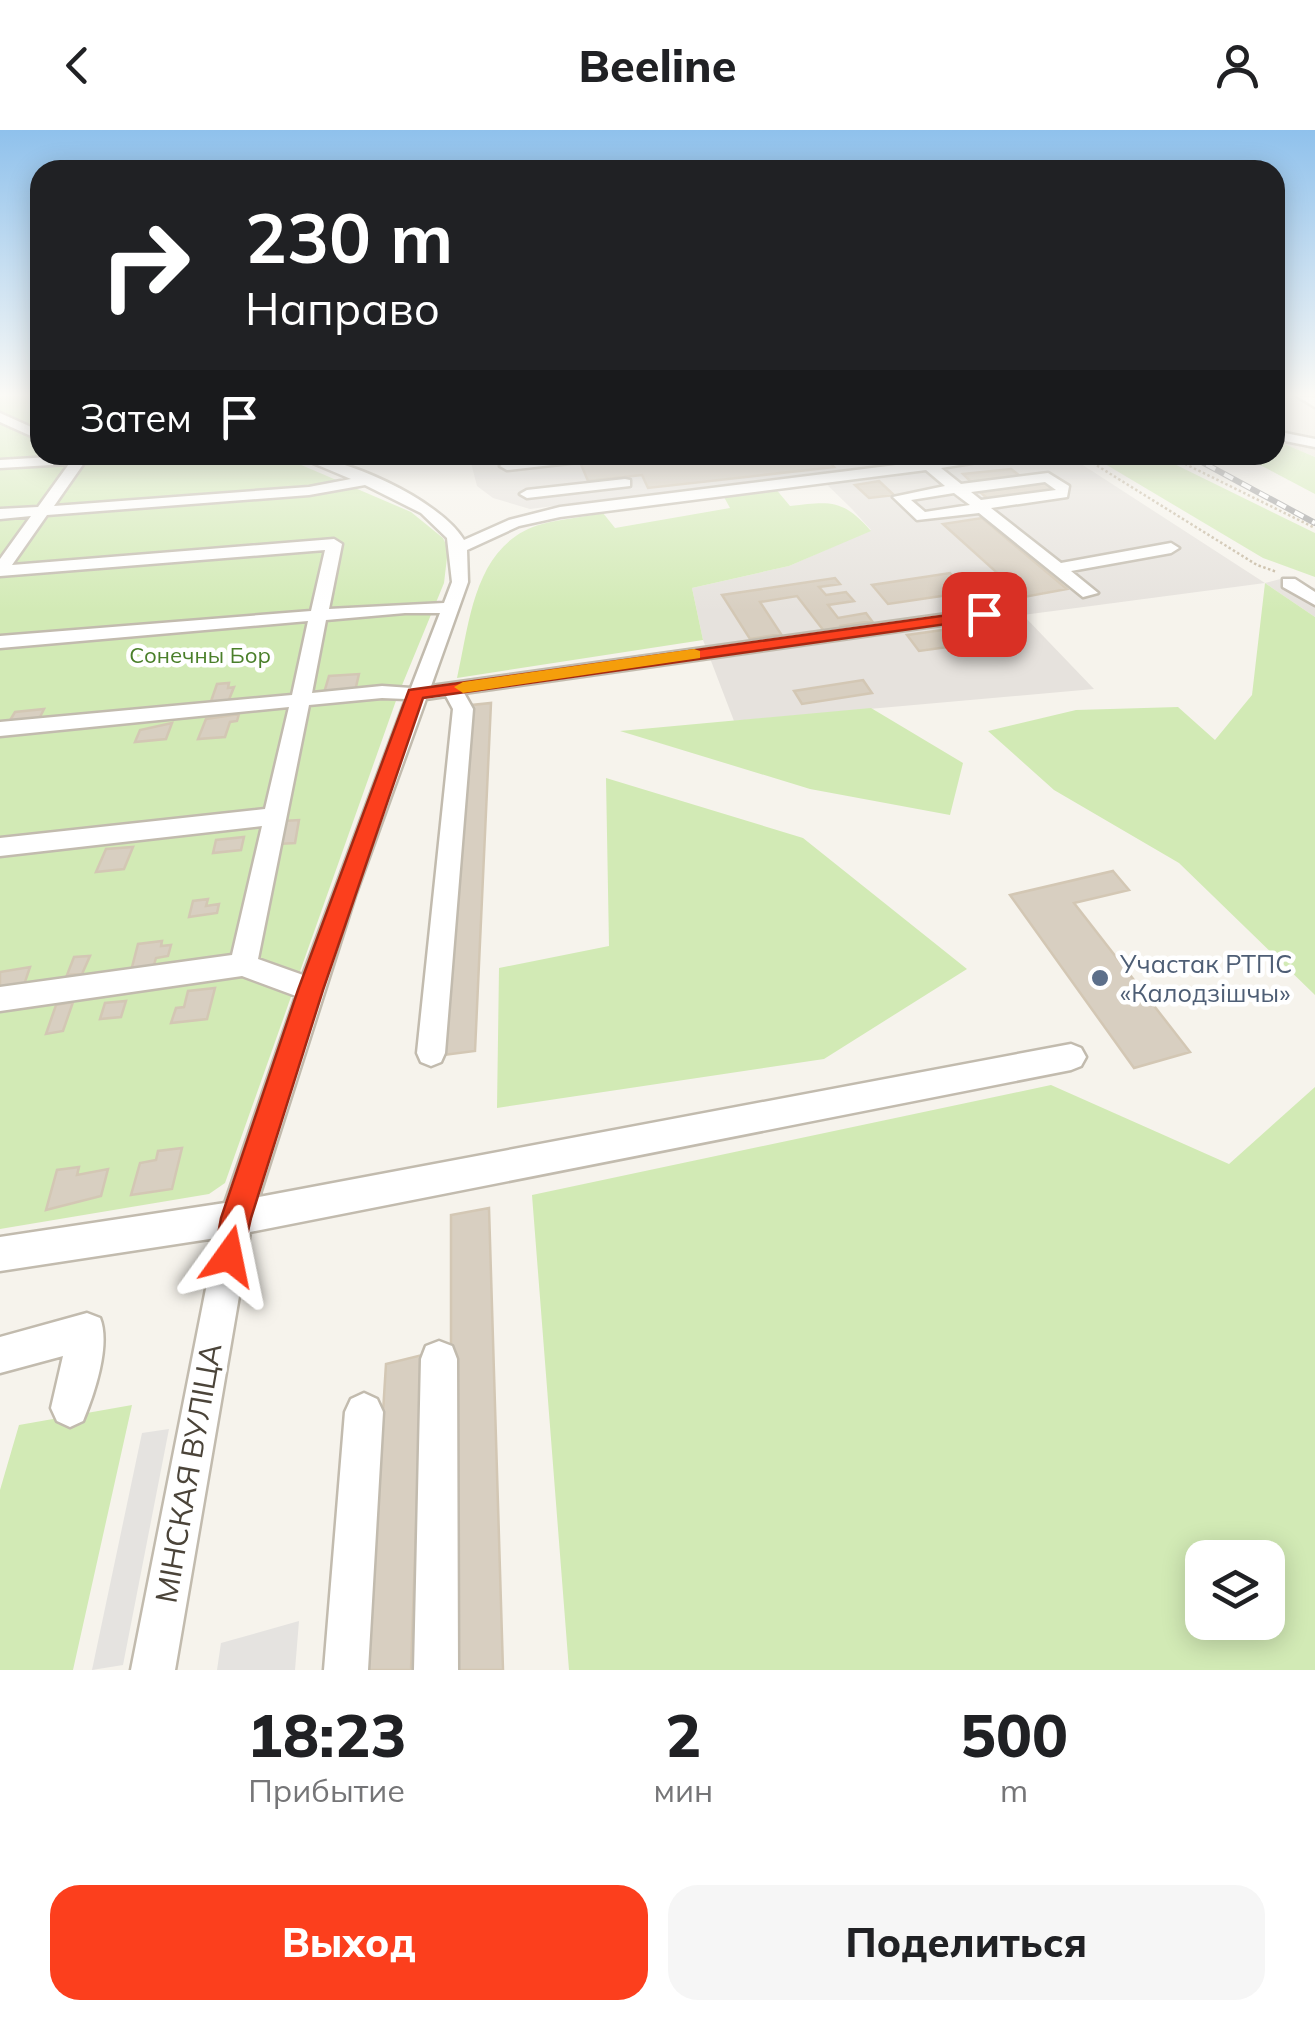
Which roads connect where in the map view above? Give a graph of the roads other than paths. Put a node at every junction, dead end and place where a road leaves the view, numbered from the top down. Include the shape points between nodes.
1 (74, 468) edge
2 (333, 468) edge
3 (577, 468) edge
4 (869, 468) edge
5 (887, 468) edge
6 (934, 468) edge
7 (872, 471) junction
8 (364, 480) junction
9 (625, 483) dead end
10 (586, 487) junction
11 (958, 488) junction
12 (527, 494) dead end
13 (594, 507) junction
14 (980, 507) junction
15 (41, 511) junction
16 (0, 514) edge
17 (458, 548) junction
18 (1171, 548) dead end
19 (1058, 568) junction
20 (0, 570) edge
21 (1289, 584) dead end
22 (1088, 593) dead end
23 (1315, 600) edge
24 (450, 608) junction
25 (984, 614) dead end
26 (320, 615) junction
27 (0, 642) edge
28 (452, 689) junction
29 (416, 694) junction
30 (303, 700) junction
31 (0, 729) edge
32 (277, 816) junction
33 (0, 847) edge
34 (244, 964) junction
35 (311, 990) junction
36 (0, 999) edge
37 (431, 1053) dead end
38 (1071, 1057) dead end
39 (236, 1218) junction
40 (0, 1254) edge
41 (0, 1356) edge
42 (439, 1359) dead end
43 (70, 1408) dead end
44 (364, 1412) dead end
45 (154, 1670) edge
46 (346, 1670) edge
47 (436, 1670) edge

1 - 15 street
2 - 8 street
3 - 10 street
4 - 7 street
5 - 7 street
6 - 11 street
7 - 13 street
8 - 15 street via 309,491
8 - 17 street via 421,508 454,536
9 - 10 street
10 - 12 street
10 - 13 street
11 - 14 street
11 - 14 street via 900,497 922,517
11 - 14 street via 1048,477 1064,489
13 - 17 street via 535,516
14 - 19 street
15 - 16 street
15 - 20 street
17 - 24 street, МІНСКАЯ ВУЛІЦА via 460,582
18 - 19 street
19 - 22 street
20 - 26 street via 334,544
21 - 23 street
24 - 26 street
24 - 29 street, МІНСКАЯ ВУЛІЦА
25 - 28 street
26 - 27 street
26 - 30 street
28 - 29 street
28 - 37 street via 463,709
29 - 30 street
29 - 35 street, МІНСКАЯ ВУЛІЦА
30 - 31 street
30 - 32 street
32 - 33 street
32 - 34 street
34 - 35 street
34 - 36 street
35 - 39 street, МІНСКАЯ ВУЛІЦА
38 - 39 street
39 - 40 street
39 - 45 street, МІНСКАЯ ВУЛІЦА
41 - 43 street via 86,1331
42 - 47 street
44 - 46 street

